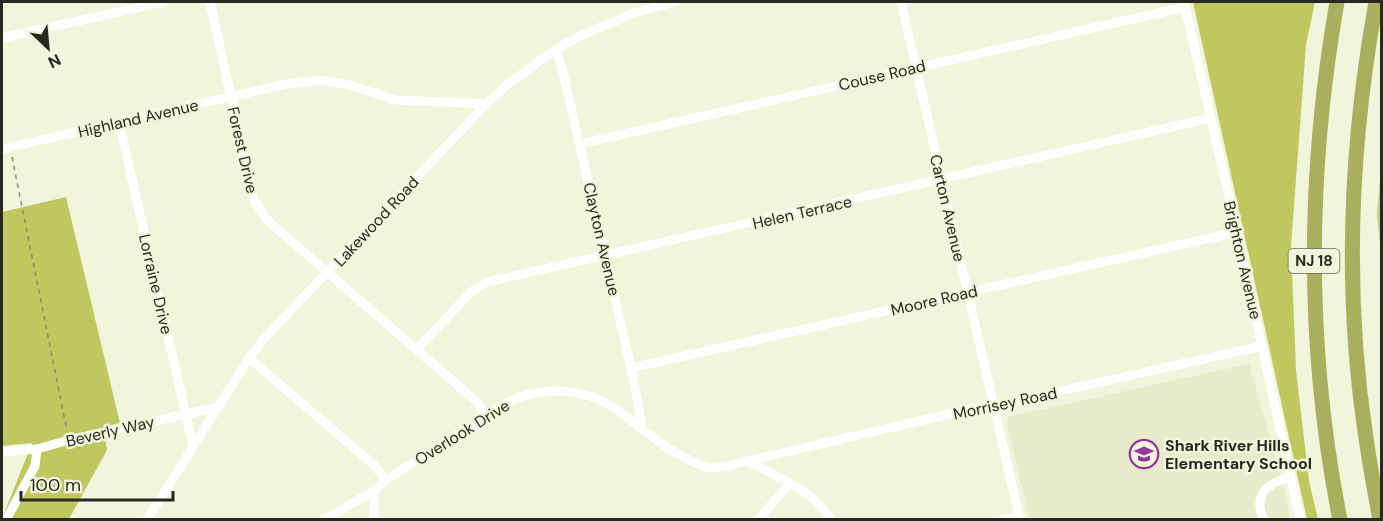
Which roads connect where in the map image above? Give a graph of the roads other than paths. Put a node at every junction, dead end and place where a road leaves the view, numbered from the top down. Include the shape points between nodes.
1 (163, 2) edge
2 (210, 2) edge
3 (675, 2) edge
4 (901, 2) edge
5 (1337, 2) edge
6 (1376, 2) edge
7 (1184, 4) edge
8 (2, 39) edge
9 (556, 49) junction
10 (916, 68) junction
11 (231, 97) junction
12 (486, 104) junction
13 (1211, 118) junction
14 (119, 122) junction
15 (580, 144) junction
16 (6, 148) edge
17 (942, 180) junction
18 (1238, 232) junction
19 (606, 256) junction
20 (327, 273) junction
21 (968, 292) junction
22 (1262, 346) junction
23 (417, 349) junction
24 (249, 358) junction
25 (632, 368) junction
26 (994, 405) junction
27 (218, 407) junction
28 (185, 413) junction
29 (486, 415) junction
30 (643, 430) junction
31 (193, 446) junction
32 (38, 449) junction
33 (2, 452) edge
34 (748, 461) junction
35 (1291, 477) junction
36 (387, 480) junction
37 (789, 484) junction
38 (374, 491) junction
39 (1020, 518) edge
40 (6, 519) edge
41 (147, 519) edge
42 (324, 519) edge
43 (374, 519) edge
44 (758, 519) edge
45 (831, 519) edge
46 (1002, 519) edge
47 (1264, 519) edge
48 (1300, 519) edge
49 (1340, 519) edge
50 (1380, 519) edge

1 - 8 street
2 - 11 street, Forest Drive
3 - 9 street, Lakewood Road via 606,24
4 - 10 street, Carton Avenue
5 - 49 highway, NJ 18 via 1319,135 1314,239 1321,397
6 - 50 highway, NJ 18 via 1358,137 1353,283 1360,388
7 - 10 street, Couse Road
7 - 13 street, Brighton Avenue
9 - 12 street, Lakewood Road
9 - 15 street, Clayton Avenue
10 - 15 street, Couse Road
10 - 17 street, Carton Avenue
11 - 12 street, Highland Avenue via 321,80 396,100
11 - 14 street, Highland Avenue
11 - 20 street, Forest Drive via 259,210
12 - 20 street, Lakewood Road
13 - 17 street, Helen Terrace
13 - 18 street, Brighton Avenue
14 - 16 street, Highland Avenue
14 - 28 street, Lorraine Drive
15 - 19 street, Clayton Avenue
17 - 19 street, Helen Terrace
17 - 21 street, Carton Avenue
18 - 21 street, Moore Road
18 - 22 street, Brighton Avenue
19 - 23 street, Helen Terrace via 477,286
19 - 25 street, Clayton Avenue
20 - 23 street, Forest Drive
20 - 24 street, Lakewood Road
21 - 25 street, Moore Road
21 - 26 street, Carton Avenue
22 - 26 street, Morrisey Road
22 - 35 street, Brighton Avenue
23 - 29 street, Forest Drive via 477,402
24 - 27 street, Lakewood Road
24 - 36 street
25 - 30 street, Clayton Avenue
26 - 34 street, Morrisey Road
26 - 39 street, Carton Avenue
27 - 28 street, Beverly Way
27 - 31 street, Lakewood Road
28 - 31 street, Lorraine Drive
28 - 32 street, Beverly Way
29 - 30 street, Overlook Drive via 523,396 561,391 596,399
29 - 36 street, Overlook Drive
30 - 34 street, Overlook Drive via 668,449 710,467
31 - 41 street, Lakewood Road
32 - 33 street, Beverly Way
32 - 40 street via 35,466
34 - 37 street
35 - 47 street via 1266,488 1260,504
35 - 48 street, Brighton Avenue
36 - 38 street, Overlook Drive
37 - 44 street
37 - 45 street via 805,490
38 - 42 street, Overlook Drive
38 - 43 street
39 - 46 street

